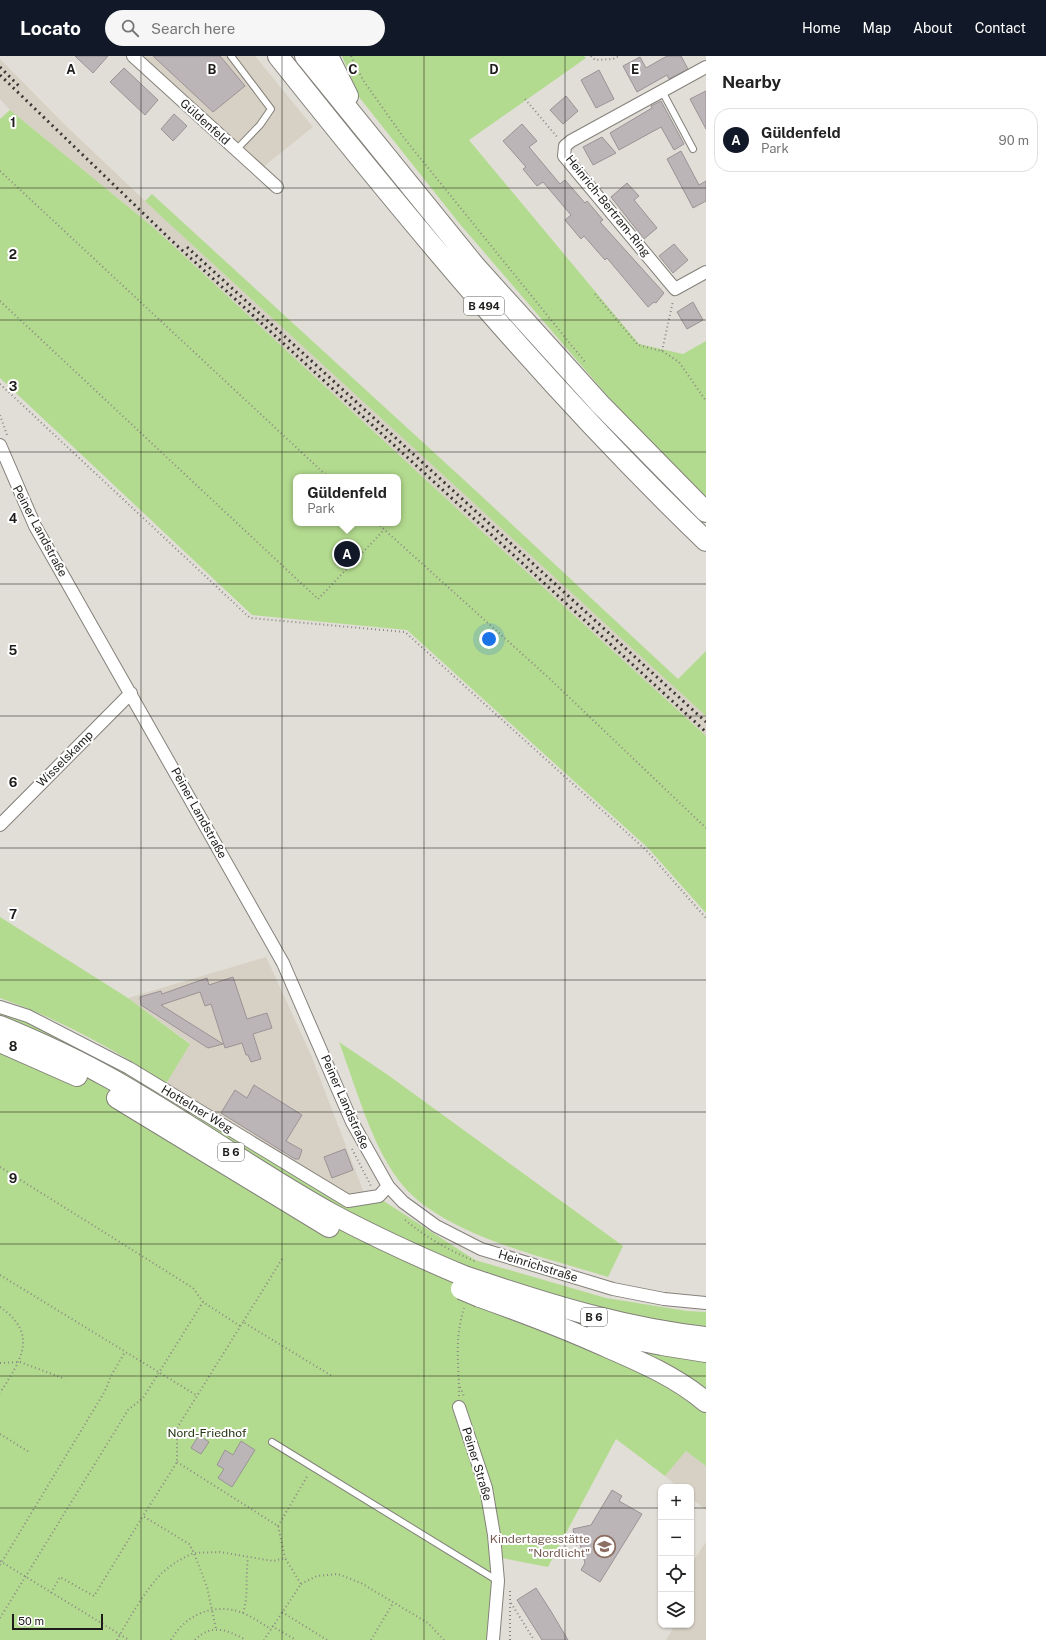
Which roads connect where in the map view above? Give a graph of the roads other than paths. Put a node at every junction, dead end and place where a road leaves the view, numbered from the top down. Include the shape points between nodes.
1 (133, 56) edge
2 (231, 56) edge
3 (278, 56) edge
4 (305, 56) edge
5 (328, 56) edge
6 (706, 68) edge
7 (662, 91) junction
8 (373, 141) junction
9 (694, 149) dead end
10 (236, 150) junction
11 (277, 187) dead end
12 (706, 272) edge
13 (0, 445) edge
14 (706, 512) edge
15 (706, 541) edge
16 (130, 693) junction
17 (0, 825) edge
18 (0, 1006) edge
19 (0, 1026) edge
20 (0, 1042) edge
21 (388, 1186) junction
22 (462, 1282) junction
23 (482, 1290) junction
24 (706, 1303) edge
25 (529, 1314) junction
26 (706, 1337) edge
27 (706, 1352) edge
28 (706, 1402) edge
29 (459, 1407) dead end
30 (272, 1442) dead end
31 (498, 1581) junction
32 (493, 1640) edge

1 - 10 street, Güldenfeld
2 - 10 lane via 271,109 260,125
3 - 15 highway, B 494 via 411,220 523,352 647,484
4 - 8 highway, B 494
5 - 8 highway
6 - 7 street, Heinrich-Bertram-Ring
7 - 9 lane
7 - 12 street, Heinrich-Bertram-Ring via 571,141 566,146 564,156 676,289
8 - 14 highway, B 494 via 476,267 540,340
10 - 11 street, Güldenfeld
13 - 16 street, Peiner Landstraße via 34,526
16 - 17 street, Wisselskamp
16 - 21 street, Peiner Landstraße via 283,963 352,1122
18 - 21 street, Hottelner Weg via 28,1016 129,1068 348,1201 379,1196
19 - 22 highway, B 6 via 58,1051 114,1080 337,1216
20 - 22 highway, B 6 via 84,1080 292,1206 360,1244 402,1265
21 - 24 street, Heinrichstraße via 403,1202 436,1226 481,1249 613,1289 664,1299
22 - 23 highway, B 6, bridge
23 - 25 highway, B 6
23 - 26 highway, B 6 via 616,1322
25 - 27 highway, B 6 via 620,1338
25 - 28 highway via 646,1364 672,1378
29 - 31 street, Peiner Straße via 486,1488
30 - 31 lane
31 - 32 street, Peiner Straße

